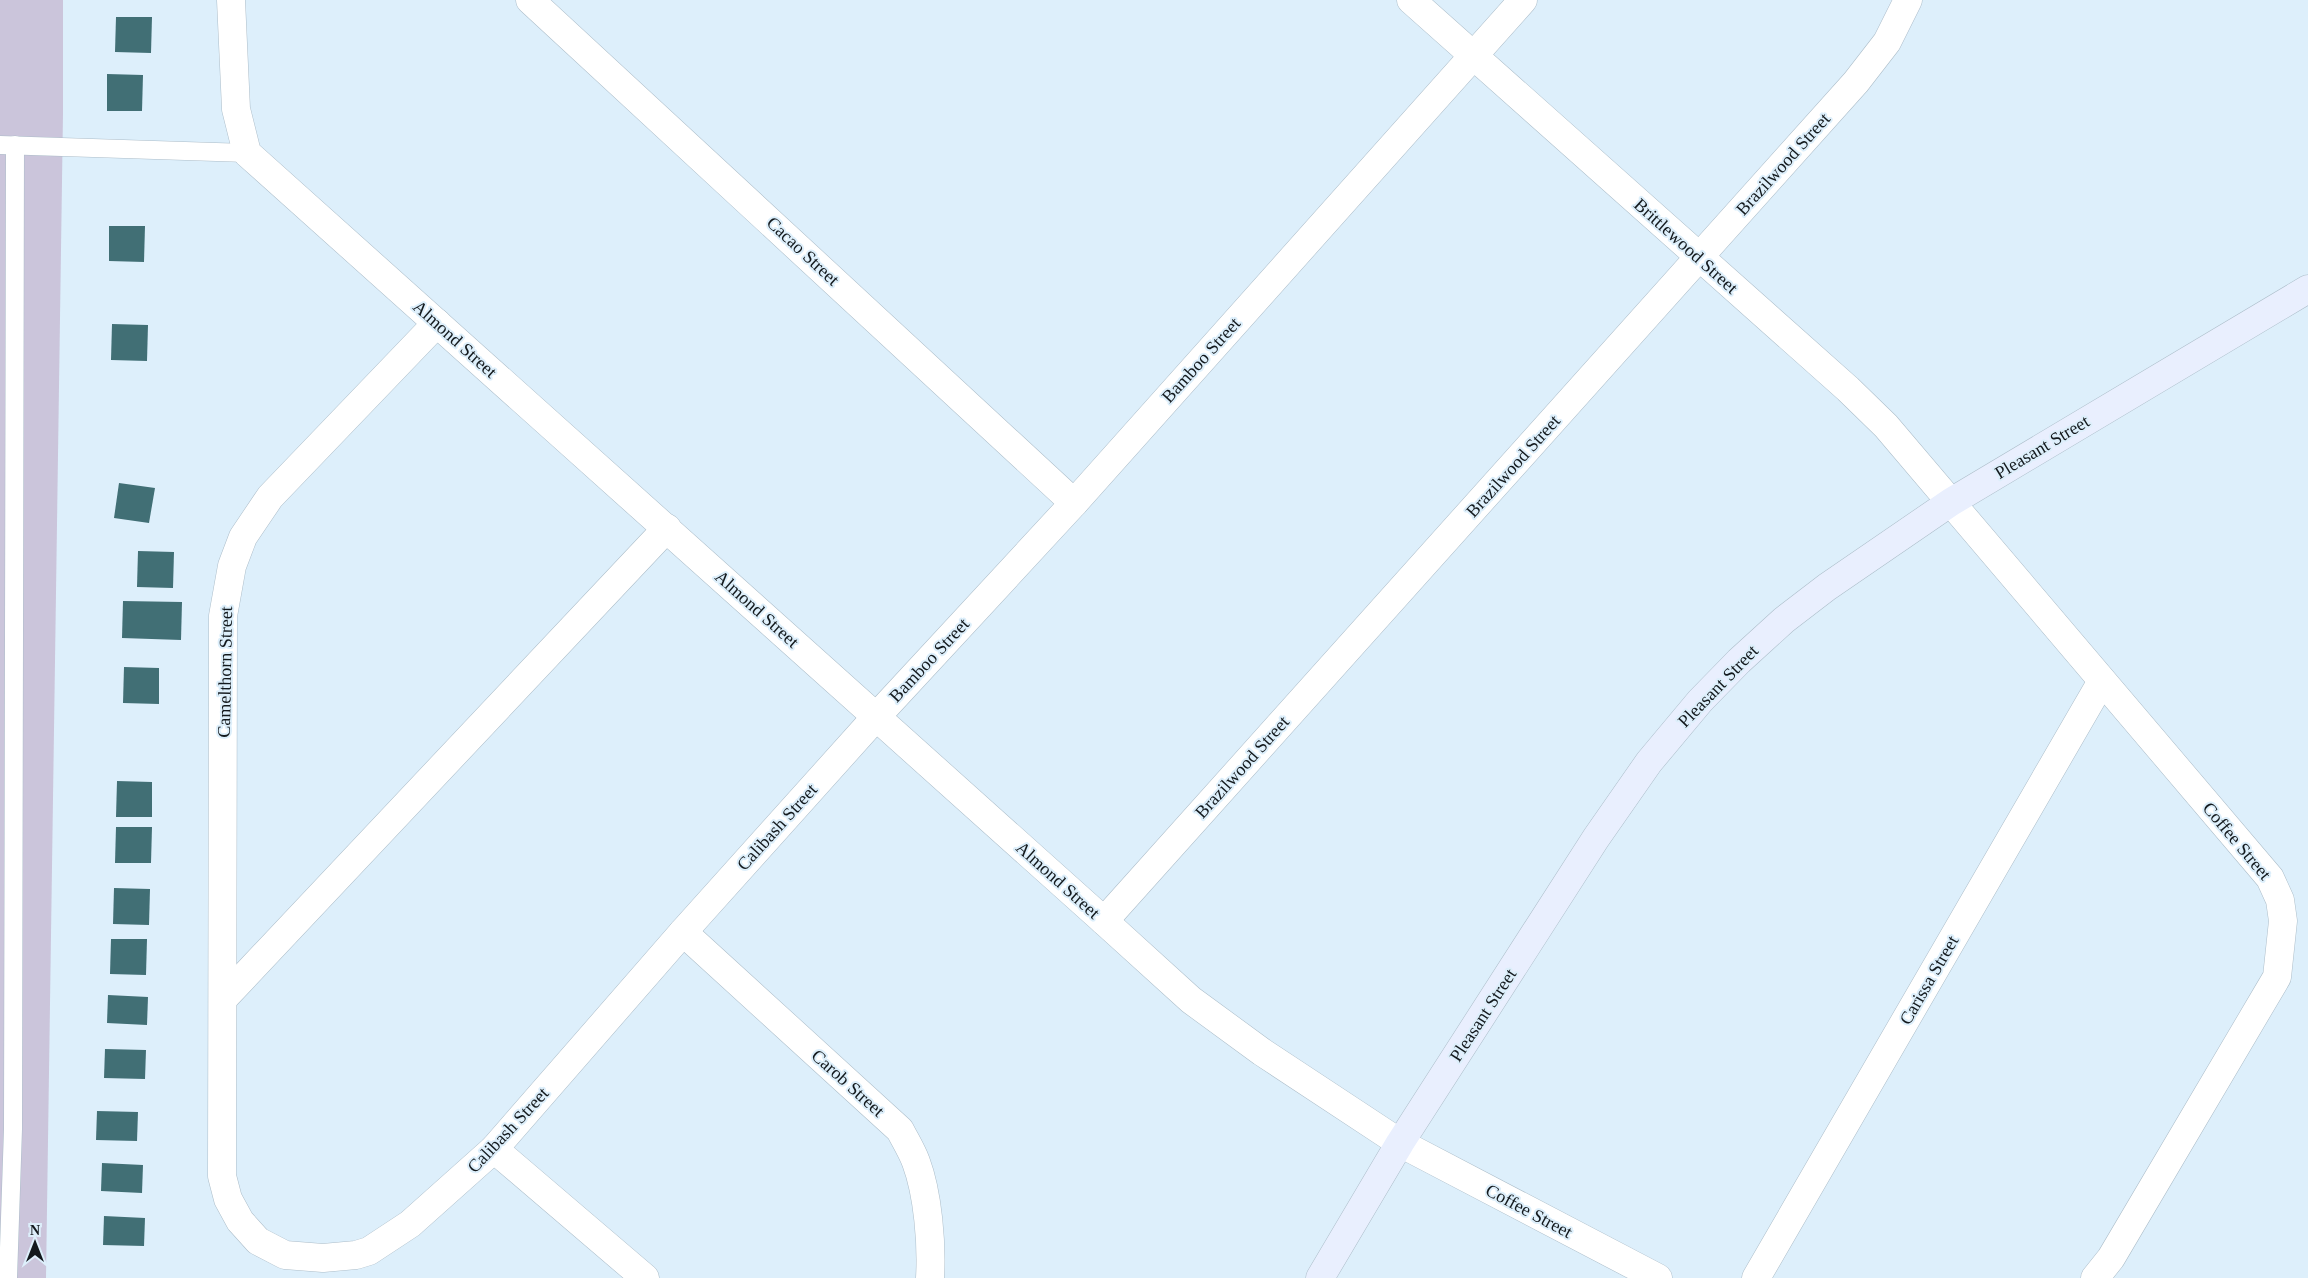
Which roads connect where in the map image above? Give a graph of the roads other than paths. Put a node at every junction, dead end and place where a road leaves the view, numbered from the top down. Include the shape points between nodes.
1 (231, 0) edge
2 (530, 0) edge
3 (1412, 0) edge
4 (1522, 0) edge
5 (1908, 0) edge
6 (1472, 56) junction
7 (7, 145) edge
8 (247, 153) junction
9 (1699, 258) junction
10 (2308, 289) edge
11 (437, 323) junction
12 (1951, 502) junction
13 (1074, 503) junction
14 (667, 528) junction
15 (8, 638) edge
16 (2102, 681) junction
17 (876, 717) junction
18 (1104, 921) junction
19 (683, 932) junction
20 (223, 988) junction
21 (7, 1129) edge
22 (1400, 1143) junction
23 (494, 1149) junction
24 (8, 1278) edge
25 (645, 1278) edge
26 (930, 1278) edge
27 (1320, 1278) edge
28 (1658, 1278) edge
29 (1756, 1278) edge
30 (2095, 1278) edge

1 - 8 street via 236,109
2 - 13 street, Cacao Street
3 - 6 street, Brittlewood Street
4 - 6 street, Bamboo Street
5 - 9 street, Brazilwood Street via 1887,42 1856,82
6 - 9 street, Brittlewood Street
6 - 13 street, Bamboo Street
7 - 8 lane
7 - 15 lane
8 - 11 street, Almond Street
9 - 12 street, Brittlewood Street via 1886,426
9 - 18 street, Brazilwood Street
10 - 12 street, Pleasant Street
11 - 14 street, Almond Street
11 - 20 street, Camelthorn Street via 270,497 243,537 232,566 223,616
12 - 16 street, Coffee Street
12 - 22 street, Pleasant Street via 1784,620 1700,701 1649,762 1596,838
13 - 17 street, Bamboo Street
14 - 17 street, Almond Street
14 - 20 street
15 - 21 lane
16 - 29 street, Carissa Street
16 - 30 street, Coffee Street via 2270,878 2280,900 2283,921 2273,984 2112,1258
17 - 18 street, Almond Street
17 - 19 street, Calibash Street
18 - 22 street, Almond Street via 1191,1000 1262,1052
19 - 23 street, Calibash Street
19 - 26 street, Carob Street via 900,1130 916,1162 926,1205
20 - 23 street, Calibash Street via 222,1176 228,1199 258,1241 284,1254 323,1258 369,1251 410,1224
21 - 24 lane
22 - 27 street, Pleasant Street
22 - 28 street, Coffee Street
23 - 25 street

